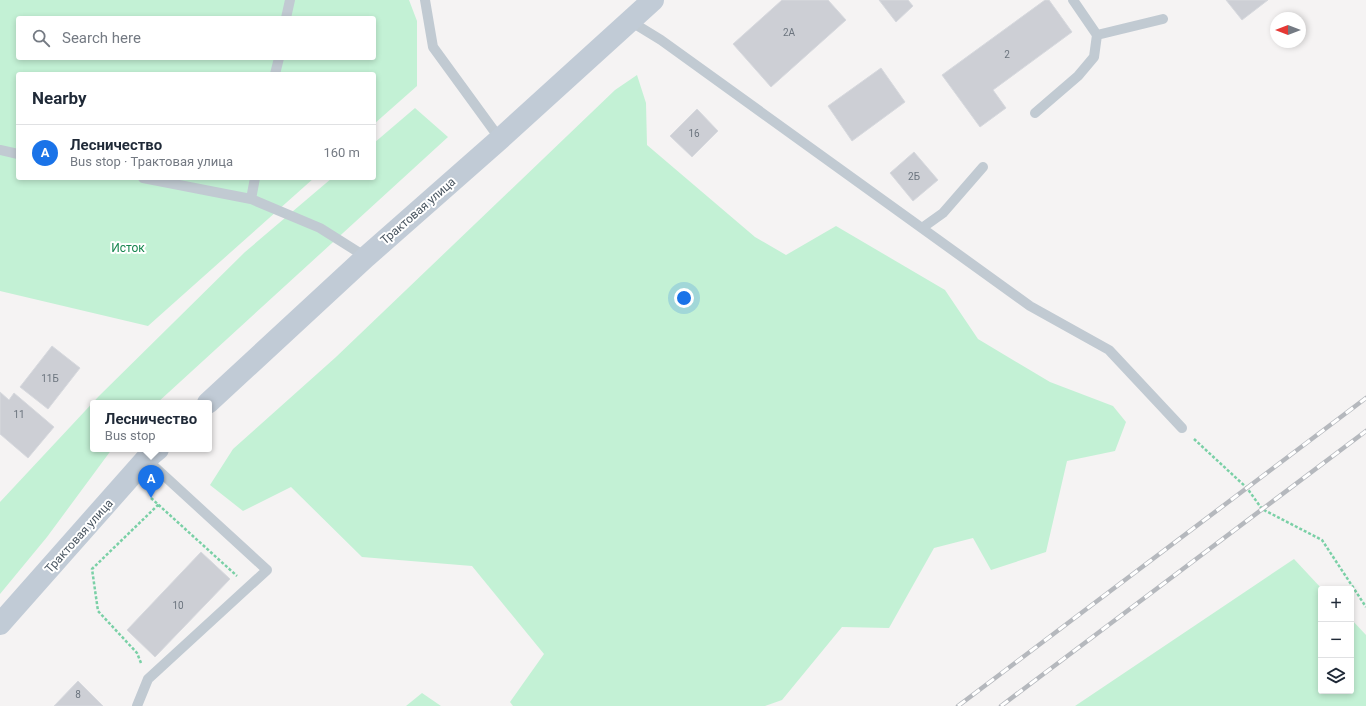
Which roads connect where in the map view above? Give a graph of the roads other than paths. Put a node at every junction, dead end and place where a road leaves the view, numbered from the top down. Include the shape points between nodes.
1 (290, 0) edge
2 (425, 0) edge
3 (653, 0) edge
4 (1073, 0) edge
5 (286, 16) edge
6 (1163, 19) dead end
7 (630, 21) junction
8 (1097, 35) junction
9 (278, 60) edge
10 (276, 72) edge
11 (1035, 113) dead end
12 (500, 138) junction
13 (0, 150) edge
14 (16, 154) edge
15 (983, 167) dead end
16 (153, 180) edge
17 (255, 180) edge
18 (251, 199) junction
19 (922, 228) junction
20 (366, 257) junction
21 (211, 400) edge
22 (1182, 428) road end
23 (152, 454) edge
24 (0, 624) edge
25 (137, 706) edge

1 - 5 lane
2 - 12 lane via 433,47
3 - 7 main road, Трактовая улица
4 - 8 lane
6 - 8 lane
7 - 12 main road, Трактовая улица
7 - 19 lane via 661,40
8 - 11 lane via 1094,57 1078,76
9 - 10 lane
12 - 20 main road, Трактовая улица
13 - 14 lane
15 - 19 lane via 943,213
16 - 18 lane
17 - 18 lane
18 - 20 lane via 320,228
19 - 22 lane via 1030,306 1109,350
20 - 21 main road, Трактовая улица
23 - 24 main road, Трактовая улица
23 - 25 lane via 268,570 148,679

